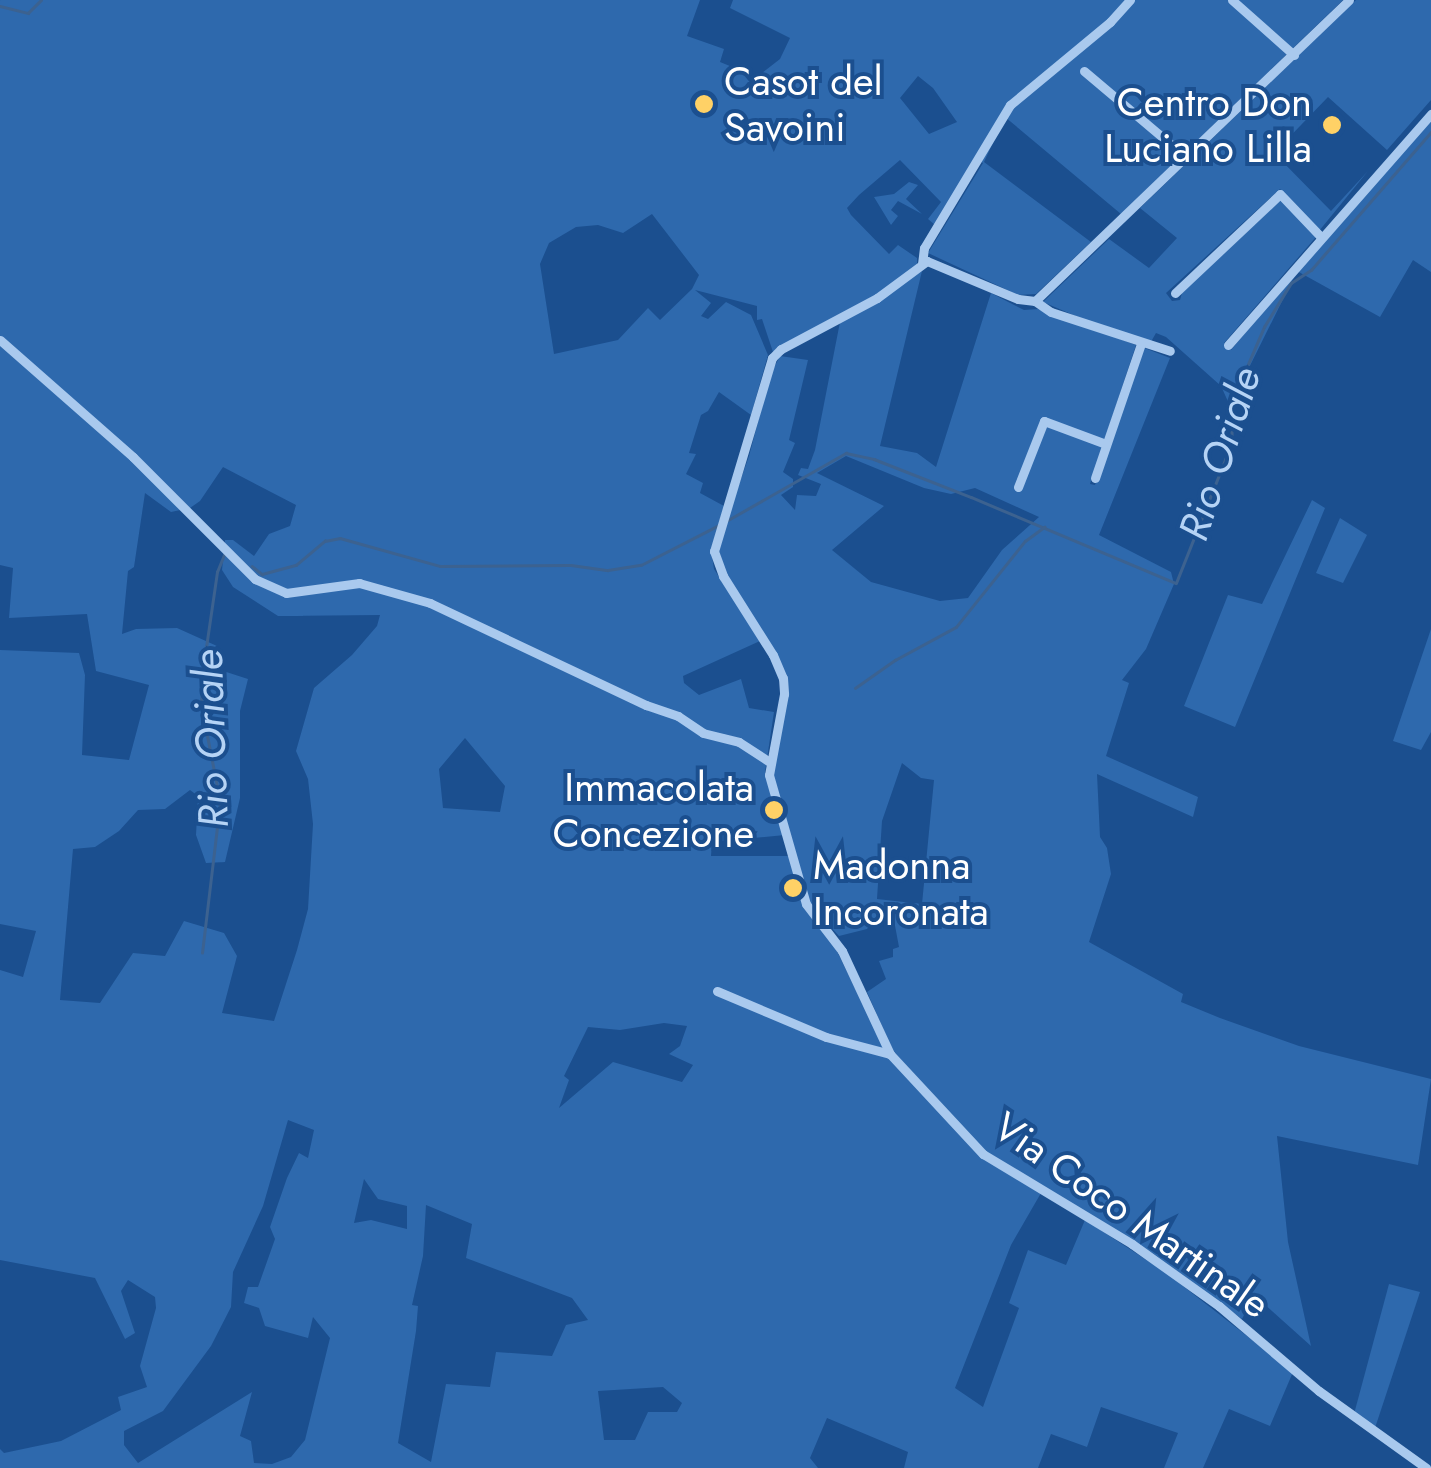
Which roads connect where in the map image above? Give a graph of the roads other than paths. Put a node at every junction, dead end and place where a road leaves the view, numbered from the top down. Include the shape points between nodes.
1 (1130, 0) edge
2 (1232, 0) edge
3 (1349, 0) edge
4 (1294, 55) junction
5 (1084, 71) dead end
6 (1431, 114) edge
7 (1187, 158) junction
8 (1321, 238) junction
9 (922, 264) junction
10 (1175, 293) dead end
11 (1035, 302) junction
12 (0, 340) edge
13 (1141, 344) junction
14 (1228, 345) dead end
15 (1170, 352) dead end
16 (1106, 444) junction
17 (1094, 478) dead end
18 (1018, 486) dead end
19 (770, 762) junction
20 (717, 991) dead end
21 (890, 1054) junction
22 (1426, 1468) edge

1 - 9 street via 1010,105 924,248
2 - 4 street
3 - 4 street
4 - 7 street
5 - 7 street
6 - 8 street
7 - 11 street
8 - 10 street via 1280,194
8 - 14 street
9 - 11 street via 936,262
9 - 19 street, Via Coco Martinale via 772,358 720,524 716,562 783,678
11 - 13 street
12 - 19 street via 133,457 255,579 286,593 359,583 430,603
13 - 15 street
13 - 16 street
16 - 17 street
16 - 18 street via 1044,422
19 - 21 street, Via Coco Martinale via 806,904 842,951
20 - 21 street via 826,1037
21 - 22 street, Via Coco Martinale via 983,1154 1132,1244

